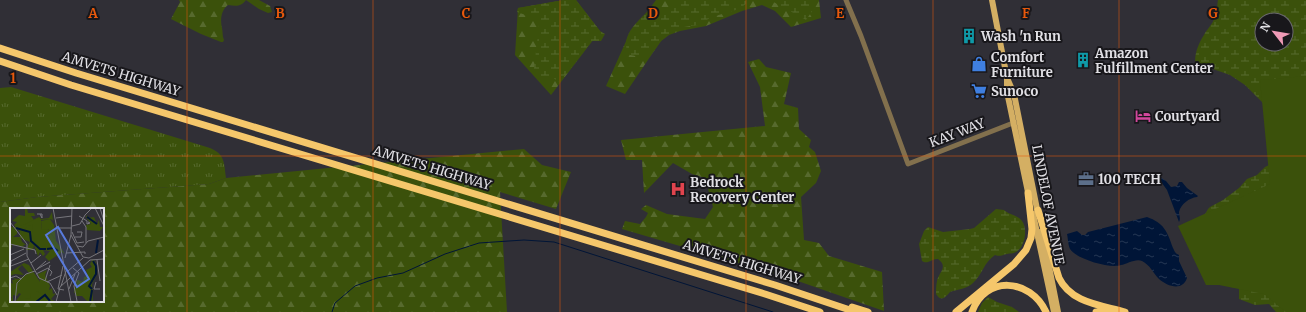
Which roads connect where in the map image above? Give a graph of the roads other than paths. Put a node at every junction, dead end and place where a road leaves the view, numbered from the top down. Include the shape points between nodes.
1 (846, 0) edge
2 (992, 0) edge
3 (0, 48) edge
4 (0, 61) edge
5 (1007, 78) junction
6 (1013, 123) junction
7 (1028, 194) junction
8 (1038, 210) junction
9 (809, 296) junction
10 (820, 312) edge
11 (856, 312) edge
12 (868, 312) edge
13 (956, 312) edge
14 (972, 312) edge
15 (1046, 312) edge
16 (1054, 312) edge
17 (1058, 312) edge
18 (1096, 312) edge
19 (1109, 312) edge
20 (1124, 312) edge

1 - 6 street, KAY WAY via 908,164
2 - 5 main road
3 - 9 highway, AMVETS HIGHWAY via 70,72
4 - 10 highway, AMVETS HIGHWAY via 71,85
5 - 6 main road, LINDELOF AVENUE via 1006,86
5 - 8 main road, LINDELOF AVENUE via 1016,102
6 - 7 main road, LINDELOF AVENUE
7 - 13 highway via 1032,229 1026,250 1014,264
7 - 16 main road, LINDELOF AVENUE
8 - 17 main road, LINDELOF AVENUE
8 - 20 highway via 1065,288 1077,298
9 - 11 highway, AMVETS HIGHWAY
9 - 12 highway
14 - 15 highway via 984,294 994,288 1007,286 1030,291
18 - 19 highway

